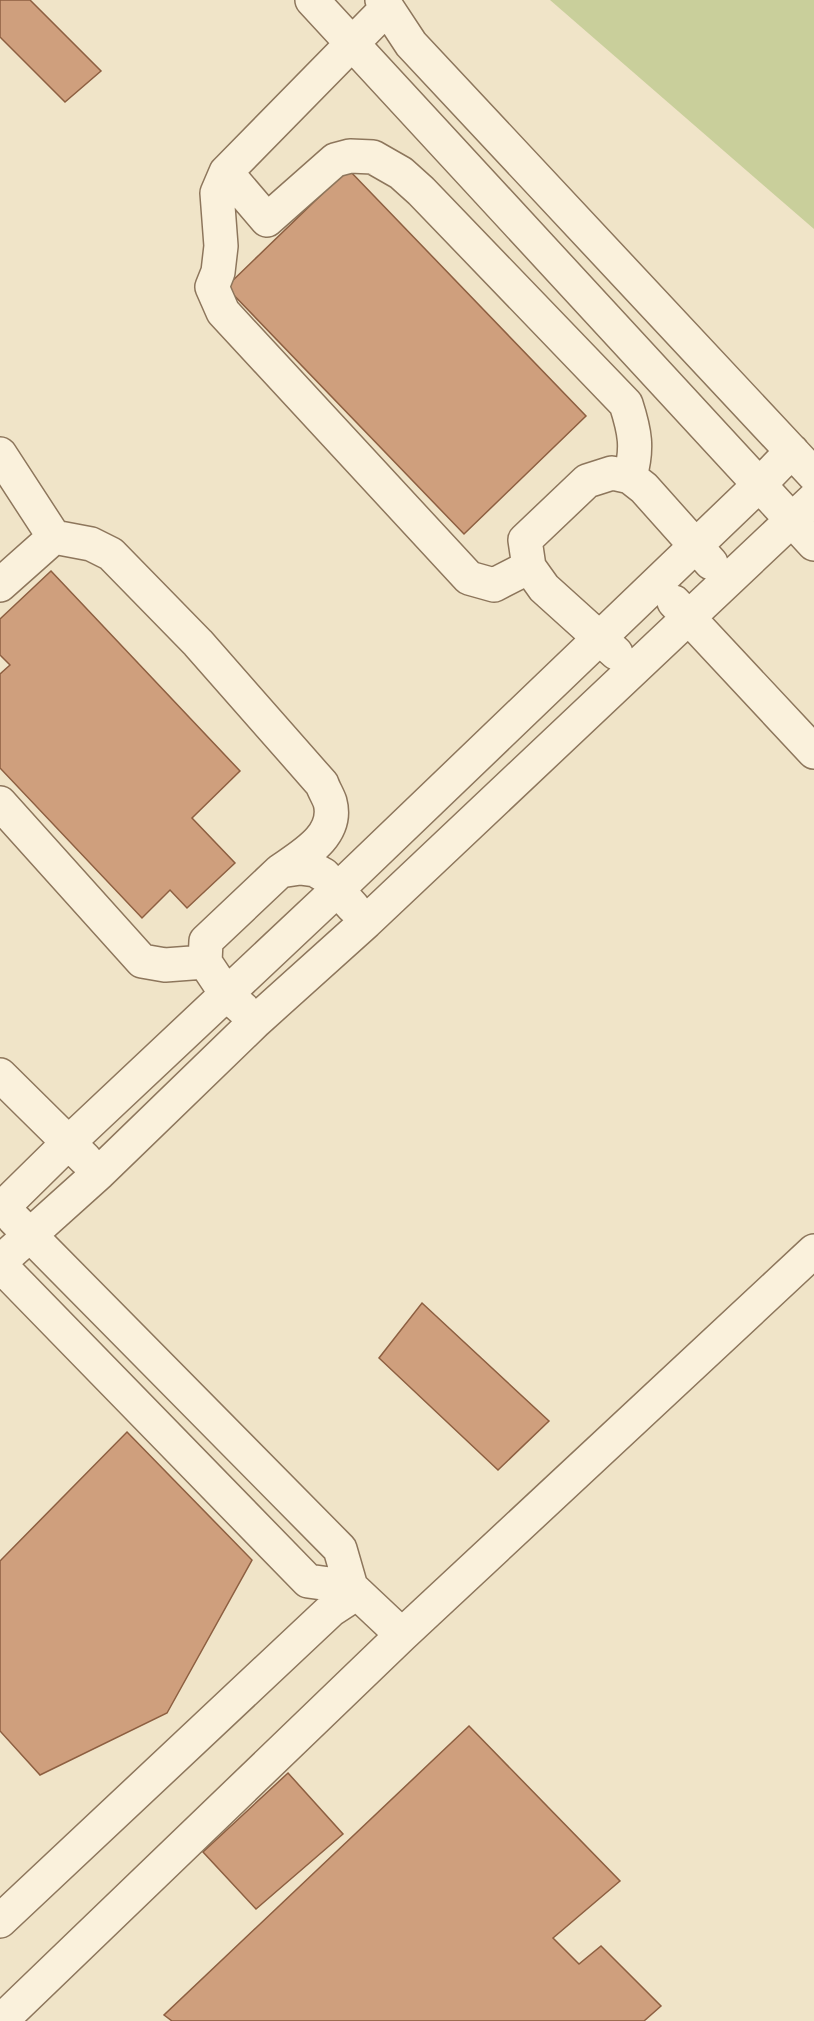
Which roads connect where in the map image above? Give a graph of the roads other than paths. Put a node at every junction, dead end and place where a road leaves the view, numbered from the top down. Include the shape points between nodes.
1 (312, 0) edge
2 (384, 4) edge
3 (353, 44) junction
4 (226, 172) junction
5 (792, 451) junction
6 (0, 454) edge
7 (814, 475) edge
8 (630, 477) junction
9 (759, 485) junction
10 (803, 509) edge
11 (54, 537) junction
12 (814, 544) edge
13 (695, 546) junction
14 (529, 567) junction
15 (726, 580) junction
16 (656, 583) junction
17 (0, 585) edge
18 (688, 616) junction
19 (599, 638) junction
20 (633, 668) junction
21 (814, 752) edge
22 (0, 803) edge
23 (280, 871) junction
24 (337, 890) junction
25 (366, 922) junction
26 (205, 962) junction
27 (227, 995) junction
28 (256, 1021) junction
29 (0, 1076) edge
30 (68, 1143) junction
31 (99, 1173) junction
32 (1, 1209) edge
33 (29, 1234) junction
34 (814, 1251) edge
35 (0, 1263) edge
36 (354, 1590) junction
37 (402, 1635) junction
38 (0, 1921) edge
39 (5, 2016) edge

1 - 3 street
2 - 3 street
2 - 5 street via 411,44
3 - 4 street
3 - 9 street
4 - 8 street via 267,220 335,160 373,157 400,173 626,405 635,431 636,458
4 - 14 street via 217,193 221,246 212,287 223,312 469,578 494,585
5 - 7 street
5 - 9 street
6 - 11 street
8 - 13 street
8 - 14 street via 612,473 587,481 525,540
9 - 10 street
9 - 13 street
10 - 12 street
10 - 15 street
11 - 17 street
11 - 23 street via 91,544 111,554 198,643 322,784 330,803 330,825 313,848
13 - 15 street
13 - 16 street
14 - 19 street via 544,588
15 - 18 street
16 - 18 street
16 - 19 street
18 - 20 street
18 - 21 street
19 - 20 street
19 - 24 street
20 - 25 street
22 - 26 street via 142,961 165,965
23 - 24 street via 315,870
23 - 26 street via 206,941
24 - 25 street
24 - 27 street
25 - 28 street
26 - 27 street
27 - 28 street
27 - 30 street
28 - 31 street
29 - 30 street
30 - 31 street
30 - 32 street
31 - 33 street
32 - 33 street
33 - 35 street
33 - 36 street via 340,1549
34 - 37 street
35 - 36 street via 308,1581
36 - 37 street
36 - 38 street
37 - 39 street

